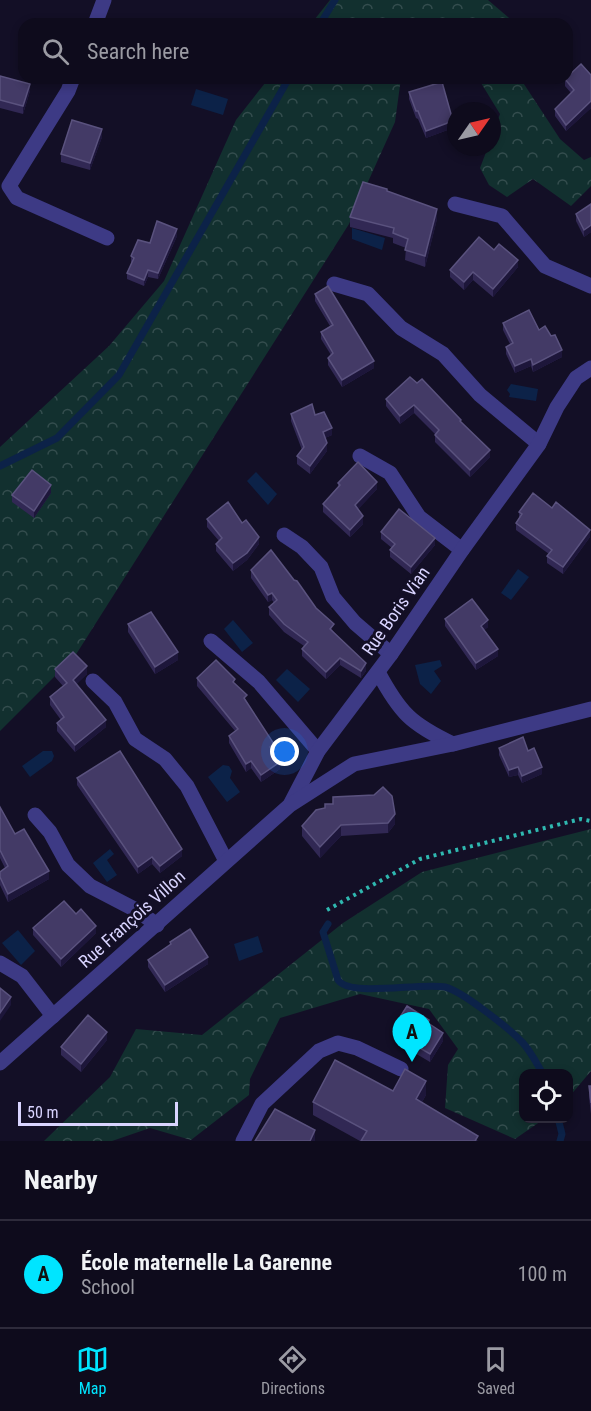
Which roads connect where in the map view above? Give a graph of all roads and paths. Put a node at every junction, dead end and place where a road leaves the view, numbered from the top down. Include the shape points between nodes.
1 (104, 0) edge
2 (97, 18) edge
3 (71, 85) edge
4 (454, 204) dead end
5 (108, 238) dead end
6 (334, 284) dead end
7 (591, 286) edge
8 (591, 368) edge
9 (539, 444) junction
10 (360, 456) dead end
11 (284, 535) dead end
12 (462, 550) junction
13 (211, 641) dead end
14 (392, 654) junction
15 (378, 672) junction
16 (93, 681) dead end
17 (591, 709) edge
18 (453, 744) junction
19 (318, 751) junction
20 (290, 805) junction
21 (35, 815) dead end
22 (591, 821) edge
23 (226, 861) junction
24 (327, 909) dead end
25 (157, 925) junction
26 (0, 963) edge
27 (53, 1016) junction
28 (0, 1063) edge
29 (401, 1069) dead end
30 (243, 1141) edge

1 - 2 street
3 - 5 street via 9,186 16,198
4 - 7 street via 502,216 544,266
6 - 9 street via 368,294 401,328 443,354 480,395
8 - 9 street, Rue Boris Vian via 576,378
9 - 12 street, Rue Boris Vian
10 - 12 street via 390,473 419,517
11 - 14 street via 321,567 333,597 355,623
12 - 14 street, Rue Boris Vian
13 - 19 street via 259,682
14 - 15 street, Rue Boris Vian
15 - 18 street via 394,701 412,720
15 - 19 street, Rue Boris Vian
16 - 23 street via 115,702 135,740 165,759 187,786
17 - 18 street, Rue François Villon
18 - 20 street, Rue François Villon via 354,764
19 - 20 street, Rue François Villon
20 - 23 street, Rue François Villon
21 - 25 street via 50,832 68,865 90,886
22 - 24 path via 581,819 420,859
23 - 25 street, Rue François Villon
25 - 27 street, Rue François Villon
26 - 27 street via 22,976
27 - 28 street, Rue François Villon
29 - 30 street via 338,1043 319,1051 262,1104

